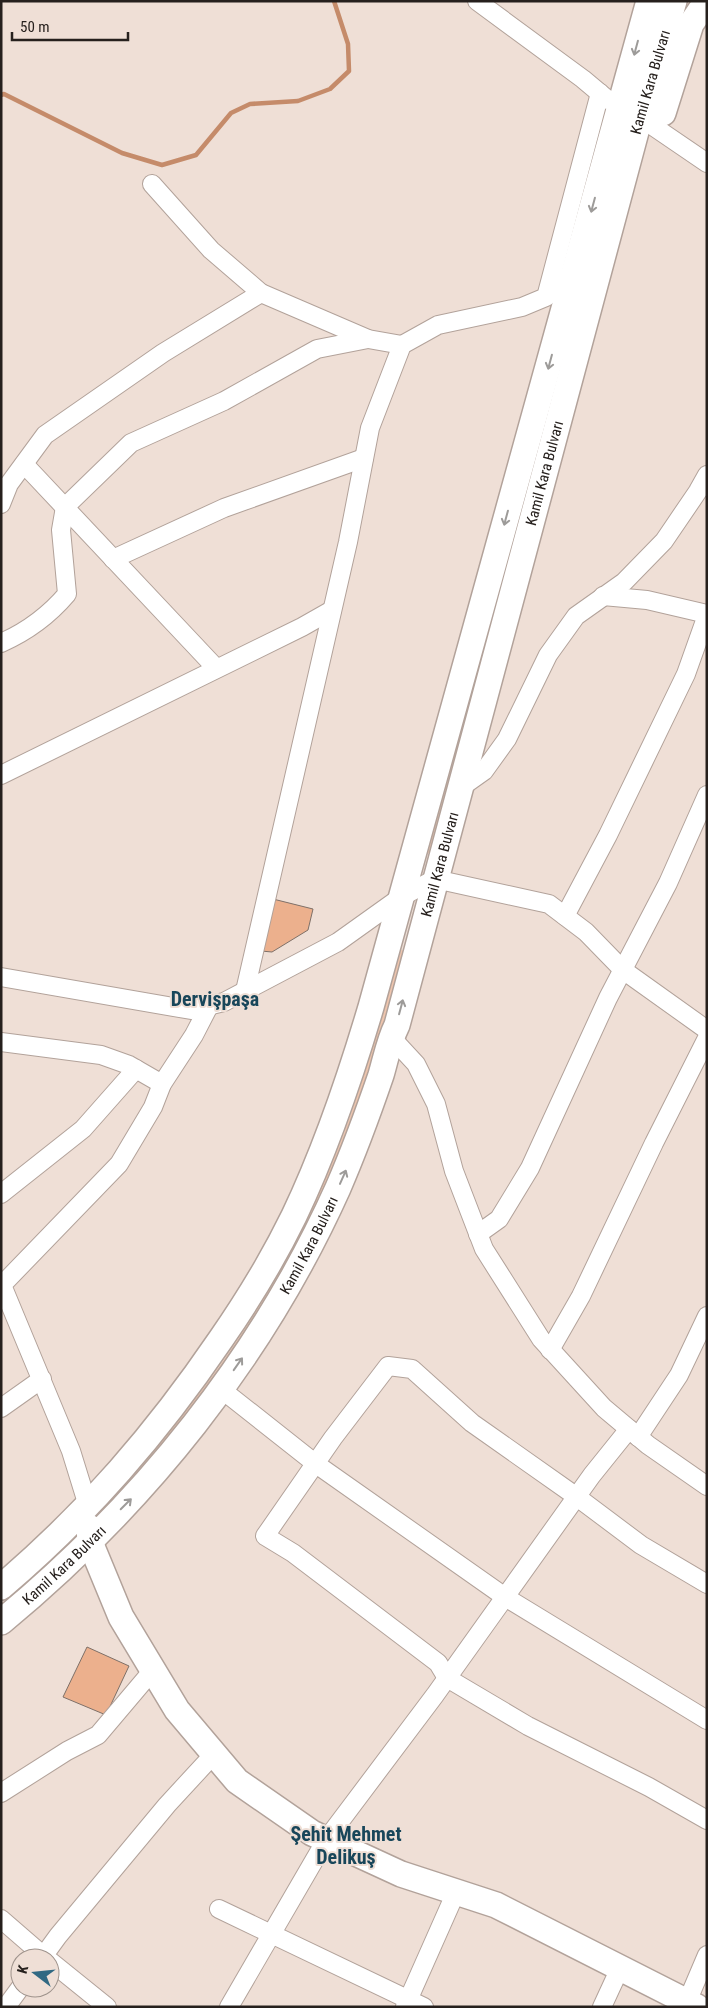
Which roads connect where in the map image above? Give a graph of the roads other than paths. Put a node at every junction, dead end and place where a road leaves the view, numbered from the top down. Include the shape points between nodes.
1 (477, 1) edge
2 (649, 1) edge
3 (674, 1) edge
4 (707, 6) edge
5 (617, 105) junction
6 (707, 163) edge
7 (152, 184) dead end
8 (261, 293) junction
9 (368, 339) junction
10 (402, 345) junction
11 (364, 458) junction
12 (24, 464) junction
13 (707, 475) edge
14 (1, 504) edge
15 (65, 507) junction
16 (113, 559) junction
17 (604, 596) junction
18 (332, 610) junction
19 (707, 614) edge
20 (1, 642) edge
21 (216, 668) junction
22 (1, 775) edge
23 (460, 788) junction
24 (707, 795) edge
25 (435, 878) junction
26 (401, 897) junction
27 (565, 916) junction
28 (623, 970) junction
29 (1, 977) edge
30 (245, 991) junction
31 (209, 1006) junction
32 (707, 1030) edge
33 (391, 1037) junction
34 (707, 1038) edge
35 (1, 1042) edge
36 (136, 1069) junction
37 (162, 1084) junction
38 (1, 1194) edge
39 (478, 1234) junction
40 (707, 1316) edge
41 (550, 1350) junction
42 (42, 1379) junction
43 (221, 1389) junction
44 (1, 1408) edge
45 (633, 1433) junction
46 (316, 1464) junction
47 (707, 1486) edge
48 (577, 1497) junction
49 (88, 1506) junction
50 (90, 1542) junction
51 (707, 1584) edge
52 (1, 1587) edge
53 (505, 1598) junction
54 (1, 1622) edge
55 (153, 1670) junction
56 (447, 1678) junction
57 (707, 1720) edge
58 (214, 1754) junction
59 (1, 1793) edge
60 (707, 1820) edge
61 (326, 1840) junction
62 (456, 1892) junction
63 (219, 1909) dead end
64 (1, 1919) edge
65 (272, 1933) junction
66 (34, 1948) edge
67 (53, 1948) edge
68 (707, 1955) edge
69 (620, 1968) junction
70 (60, 1970) edge
71 (412, 2004) edge
72 (692, 2004) edge
73 (107, 2007) edge
74 (229, 2007) edge
75 (602, 2007) edge

1 - 5 street
2 -> 5 main road, Kamil Kara Bulvarı
3 - 5 main road, Kamil Kara Bulvarı
4 - 5 main road via 704,5 691,24 663,113
5 - 6 street
5 - 10 street via 546,297 522,307 438,325
5 - 23 main road, Kamil Kara Bulvarı via 637,128
5 -> 26 main road, Kamil Kara Bulvarı
7 - 8 street via 211,250
8 - 9 street
8 - 12 street via 163,353 45,436
9 - 10 street
9 - 15 street via 317,350 224,401 131,444
10 - 11 street via 370,428
11 - 16 street via 224,508
11 - 18 street
12 - 14 street via 9,484
12 - 15 street
13 - 17 street via 664,541 624,582
15 - 16 street
15 - 20 street via 61,530 67,594 57,606 17,636
16 - 21 street
17 - 19 street via 647,600
17 - 23 street via 576,616 548,655 507,739 484,771
18 - 21 street
18 - 30 street
19 - 27 street via 686,674
21 - 22 street
23 - 25 main road, Kamil Kara Bulvarı
24 - 28 street via 668,883
25 - 26 street
25 - 27 street via 549,904
33 -> 25 main road, Kamil Kara Bulvarı via 397,1025
26 - 30 street via 338,942
26 - 49 main road, Kamil Kara Bulvarı via 344,1095 294,1216 259,1281 208,1358 144,1444
27 - 28 street via 586,932
28 - 32 street
28 - 39 street via 530,1168 500,1219
29 - 31 street via 191,1010
30 - 31 street
31 - 37 street
33 - 39 street via 416,1064 436,1104 454,1171
43 -> 33 main road, Kamil Kara Bulvarı via 280,1299 323,1220 362,1128
34 - 41 street via 581,1296
35 - 36 street via 101,1055
36 - 37 street
36 - 38 street via 83,1129
37 - 42 street via 153,1107 119,1164 2,1285
39 - 41 street via 484,1249
40 - 45 street via 679,1375
41 - 45 street via 604,1408
42 - 44 street
42 - 49 street via 71,1451
43 - 46 street
50 -> 43 main road, Kamil Kara Bulvarı via 157,1472
45 - 47 street
45 - 48 street
46 - 48 street via 388,1366 412,1369 472,1423
46 - 53 street
46 - 56 street via 265,1536 293,1553 438,1663
48 - 51 street via 641,1545
48 - 53 street
49 - 50 main road
49 - 52 main road, Kamil Kara Bulvarı
50 - 54 main road, Kamil Kara Bulvarı
50 - 55 main road via 121,1617
53 - 56 street
53 - 57 street
55 - 58 main road via 176,1710
55 - 59 street via 98,1735
56 - 60 street via 528,1726
56 - 61 street
58 - 61 main road via 237,1781 312,1834
58 - 67 street via 167,1805
61 - 62 main road via 401,1874
61 - 65 street
62 - 69 main road via 496,1906
62 - 71 street
63 - 65 street
64 - 66 street
65 - 71 street
65 - 74 street
68 - 72 street
69 - 72 main road
69 - 75 street
70 - 73 street

